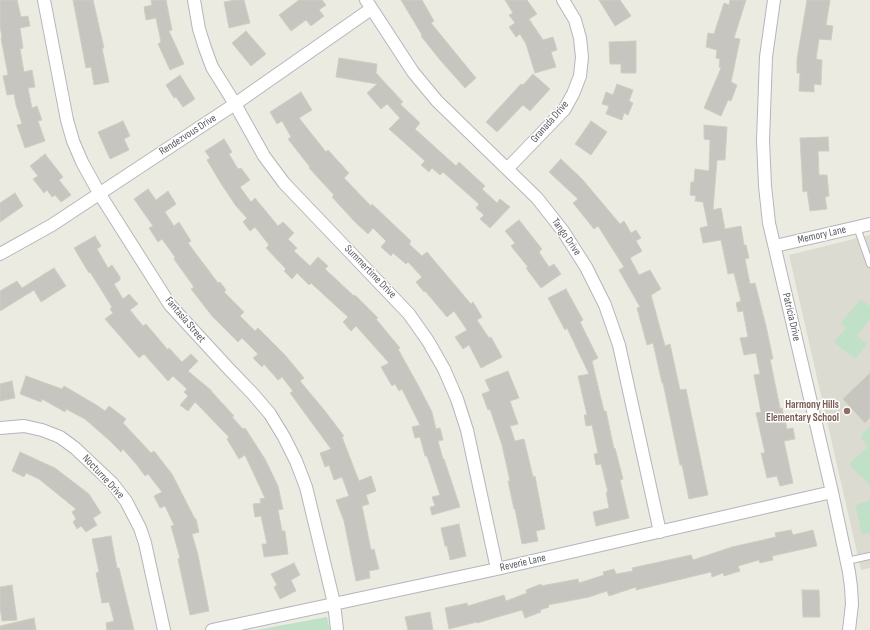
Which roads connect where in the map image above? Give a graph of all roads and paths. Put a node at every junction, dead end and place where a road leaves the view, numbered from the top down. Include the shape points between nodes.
1 (44, 0) edge
2 (194, 0) edge
3 (563, 0) edge
4 (774, 0) edge
5 (368, 4) edge
6 (235, 104) junction
7 (506, 170) junction
8 (99, 193) junction
9 (870, 224) edge
10 (857, 227) junction
11 (775, 246) junction
12 (0, 254) edge
13 (868, 256) edge
14 (870, 264) edge
15 (0, 428) edge
16 (832, 492) junction
17 (660, 532) junction
18 (870, 556) edge
19 (847, 561) junction
20 (497, 569) junction
21 (334, 604) junction
22 (164, 630) edge
23 (212, 630) edge
24 (337, 630) edge
25 (849, 630) edge

1 - 8 street, Fantasia Street via 67,120 82,162
2 - 6 street, Summertime Drive via 204,48 212,67
3 - 7 street, Granada Drive via 575,20 580,38 580,76 564,110
4 - 11 street, Patricia Drive via 766,57 763,140 769,223
5 - 6 street, Rendezvous Drive
5 - 7 street, Tango Drive via 413,72 437,101
6 - 8 street, Rendezvous Drive
6 - 20 street, Summertime Drive via 264,156 284,183 409,314 444,369 467,430
7 - 17 street, Tango Drive via 537,198 563,231 586,267 604,305 619,345
8 - 12 street, Rendezvous Drive via 52,225
8 - 21 street, Fantasia Street via 170,304 253,394 270,414 284,437 306,487
9 - 10 street, Memory Lane
10 - 11 street, Memory Lane
10 - 13 lane
11 - 16 street, Patricia Drive
13 - 14 lane
15 - 22 street, Nocturne Drive via 24,426 60,437 112,483 126,501 140,528
16 - 17 street, Reverie Lane
16 - 19 street, Patricia Drive
17 - 20 street, Reverie Lane
18 - 19 lane
19 - 25 street, Patricia Drive via 852,587
20 - 21 street, Reverie Lane
21 - 23 street, Reverie Lane
21 - 24 street, Fantasia Street

